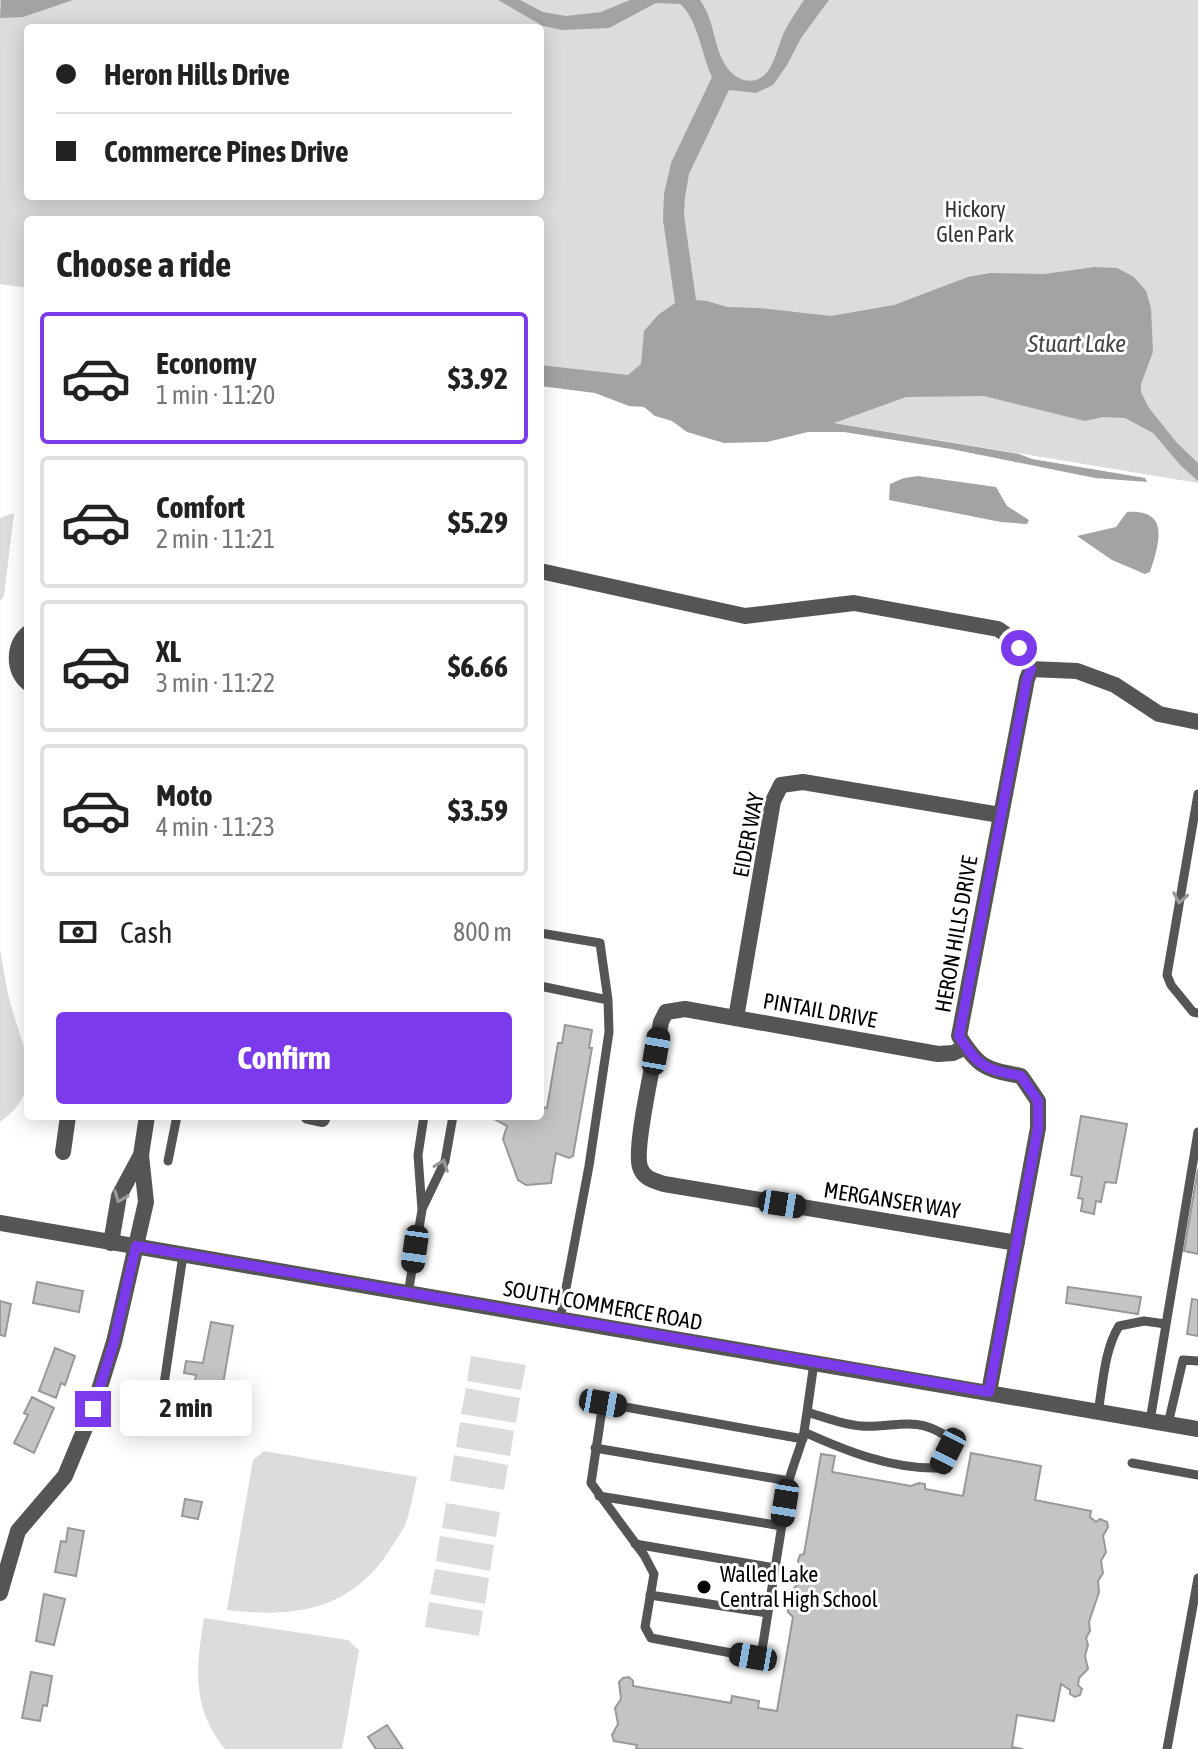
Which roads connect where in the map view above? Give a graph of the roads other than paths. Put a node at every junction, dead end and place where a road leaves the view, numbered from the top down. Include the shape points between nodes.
1 (544, 572) edge
2 (24, 636) edge
3 (1029, 674) junction
4 (24, 680) edge
5 (1198, 722) edge
6 (1198, 794) edge
7 (1000, 815) junction
8 (544, 934) edge
9 (544, 987) edge
10 (608, 1000) junction
11 (666, 1012) joint
12 (1198, 1013) edge
13 (736, 1018) junction
14 (966, 1047) junction
15 (67, 1120) edge
16 (146, 1120) edge
17 (176, 1120) edge
18 (423, 1120) edge
19 (452, 1120) edge
20 (1198, 1132) edge
21 (63, 1152) dead end
22 (141, 1155) junction
23 (168, 1161) dead end
24 (422, 1210) junction
25 (0, 1223) edge
26 (111, 1243) junction
27 (1017, 1243) junction
28 (136, 1246) junction
29 (183, 1255) junction
30 (408, 1294) junction
31 (560, 1320) junction
32 (1166, 1324) junction
33 (1198, 1361) edge
34 (814, 1363) junction
35 (163, 1391) dead end
36 (989, 1392) junction
37 (807, 1412) junction
38 (1098, 1412) junction
39 (1150, 1421) junction
40 (1168, 1424) junction
41 (1198, 1429) edge
42 (803, 1435) junction
43 (595, 1448) junction
44 (1132, 1463) dead end
45 (1198, 1475) edge
46 (789, 1481) junction
47 (599, 1496) junction
48 (782, 1526) junction
49 (0, 1527) edge
50 (18, 1531) junction
51 (635, 1544) junction
52 (775, 1568) junction
53 (1198, 1578) edge
54 (0, 1593) edge
55 (650, 1595) junction
56 (768, 1613) junction
57 (1167, 1749) edge

1 - 3 street via 745,616 854,603 998,629 1011,638
2 - 4 street via 16,655
3 - 5 street via 1077,671 1115,685 1159,714
3 - 7 street, HERON HILLS DRIVE
6 -> 12 lane via 1167,975
7 - 13 street, EIDER WAY via 816,784 781,785 773,801
7 - 14 street, HERON HILLS DRIVE via 959,1036
8 - 10 lane via 600,943
9 - 10 lane
10 - 31 lane via 609,1032 598,1106
11 - 13 street, PINTAIL DRIVE via 685,1009
11 - 27 street, MERGANSER WAY via 640,1139 639,1165 646,1177
13 - 14 street, PINTAIL DRIVE via 938,1054
14 - 27 street via 991,1070 1021,1076 1038,1101
15 - 21 street
16 - 22 street
17 - 23 lane
18 - 24 lane via 418,1155
24 -> 19 lane via 445,1161
20 - 32 lane
22 -> 26 street via 119,1196
22 - 28 street via 146,1202
24 - 30 lane
25 - 26 street, SOUTH COMMERCE ROAD
26 - 28 street, SOUTH COMMERCE ROAD
27 - 36 street
28 - 29 street, SOUTH COMMERCE ROAD
28 - 50 street via 114,1342 88,1422 65,1476
29 - 30 street, SOUTH COMMERCE ROAD
29 - 35 lane
30 - 31 street, SOUTH COMMERCE ROAD
31 - 34 street, SOUTH COMMERCE ROAD
32 - 38 lane via 1119,1326
32 - 39 lane
33 - 40 lane via 1183,1360
34 - 36 street, SOUTH COMMERCE ROAD
34 - 37 lane
36 - 38 street, SOUTH COMMERCE ROAD
37 - 42 lane
37 - 42 lane via 861,1426 931,1426 946,1436 948,1451 938,1468 920,1468 873,1459
38 - 39 street, SOUTH COMMERCE ROAD
39 - 40 street, SOUTH COMMERCE ROAD
40 - 41 street, SOUTH COMMERCE ROAD
42 - 43 lane via 603,1403
42 - 46 lane
43 - 46 lane
43 - 47 lane via 591,1483
44 - 45 lane
46 - 48 lane
47 - 48 lane
47 - 51 lane
48 - 52 lane
49 - 50 street
50 - 54 street
51 - 52 lane
51 - 55 lane via 654,1574
52 - 56 lane
53 - 57 lane
55 - 56 lane
55 - 56 lane via 645,1627 651,1638 753,1657 762,1650

